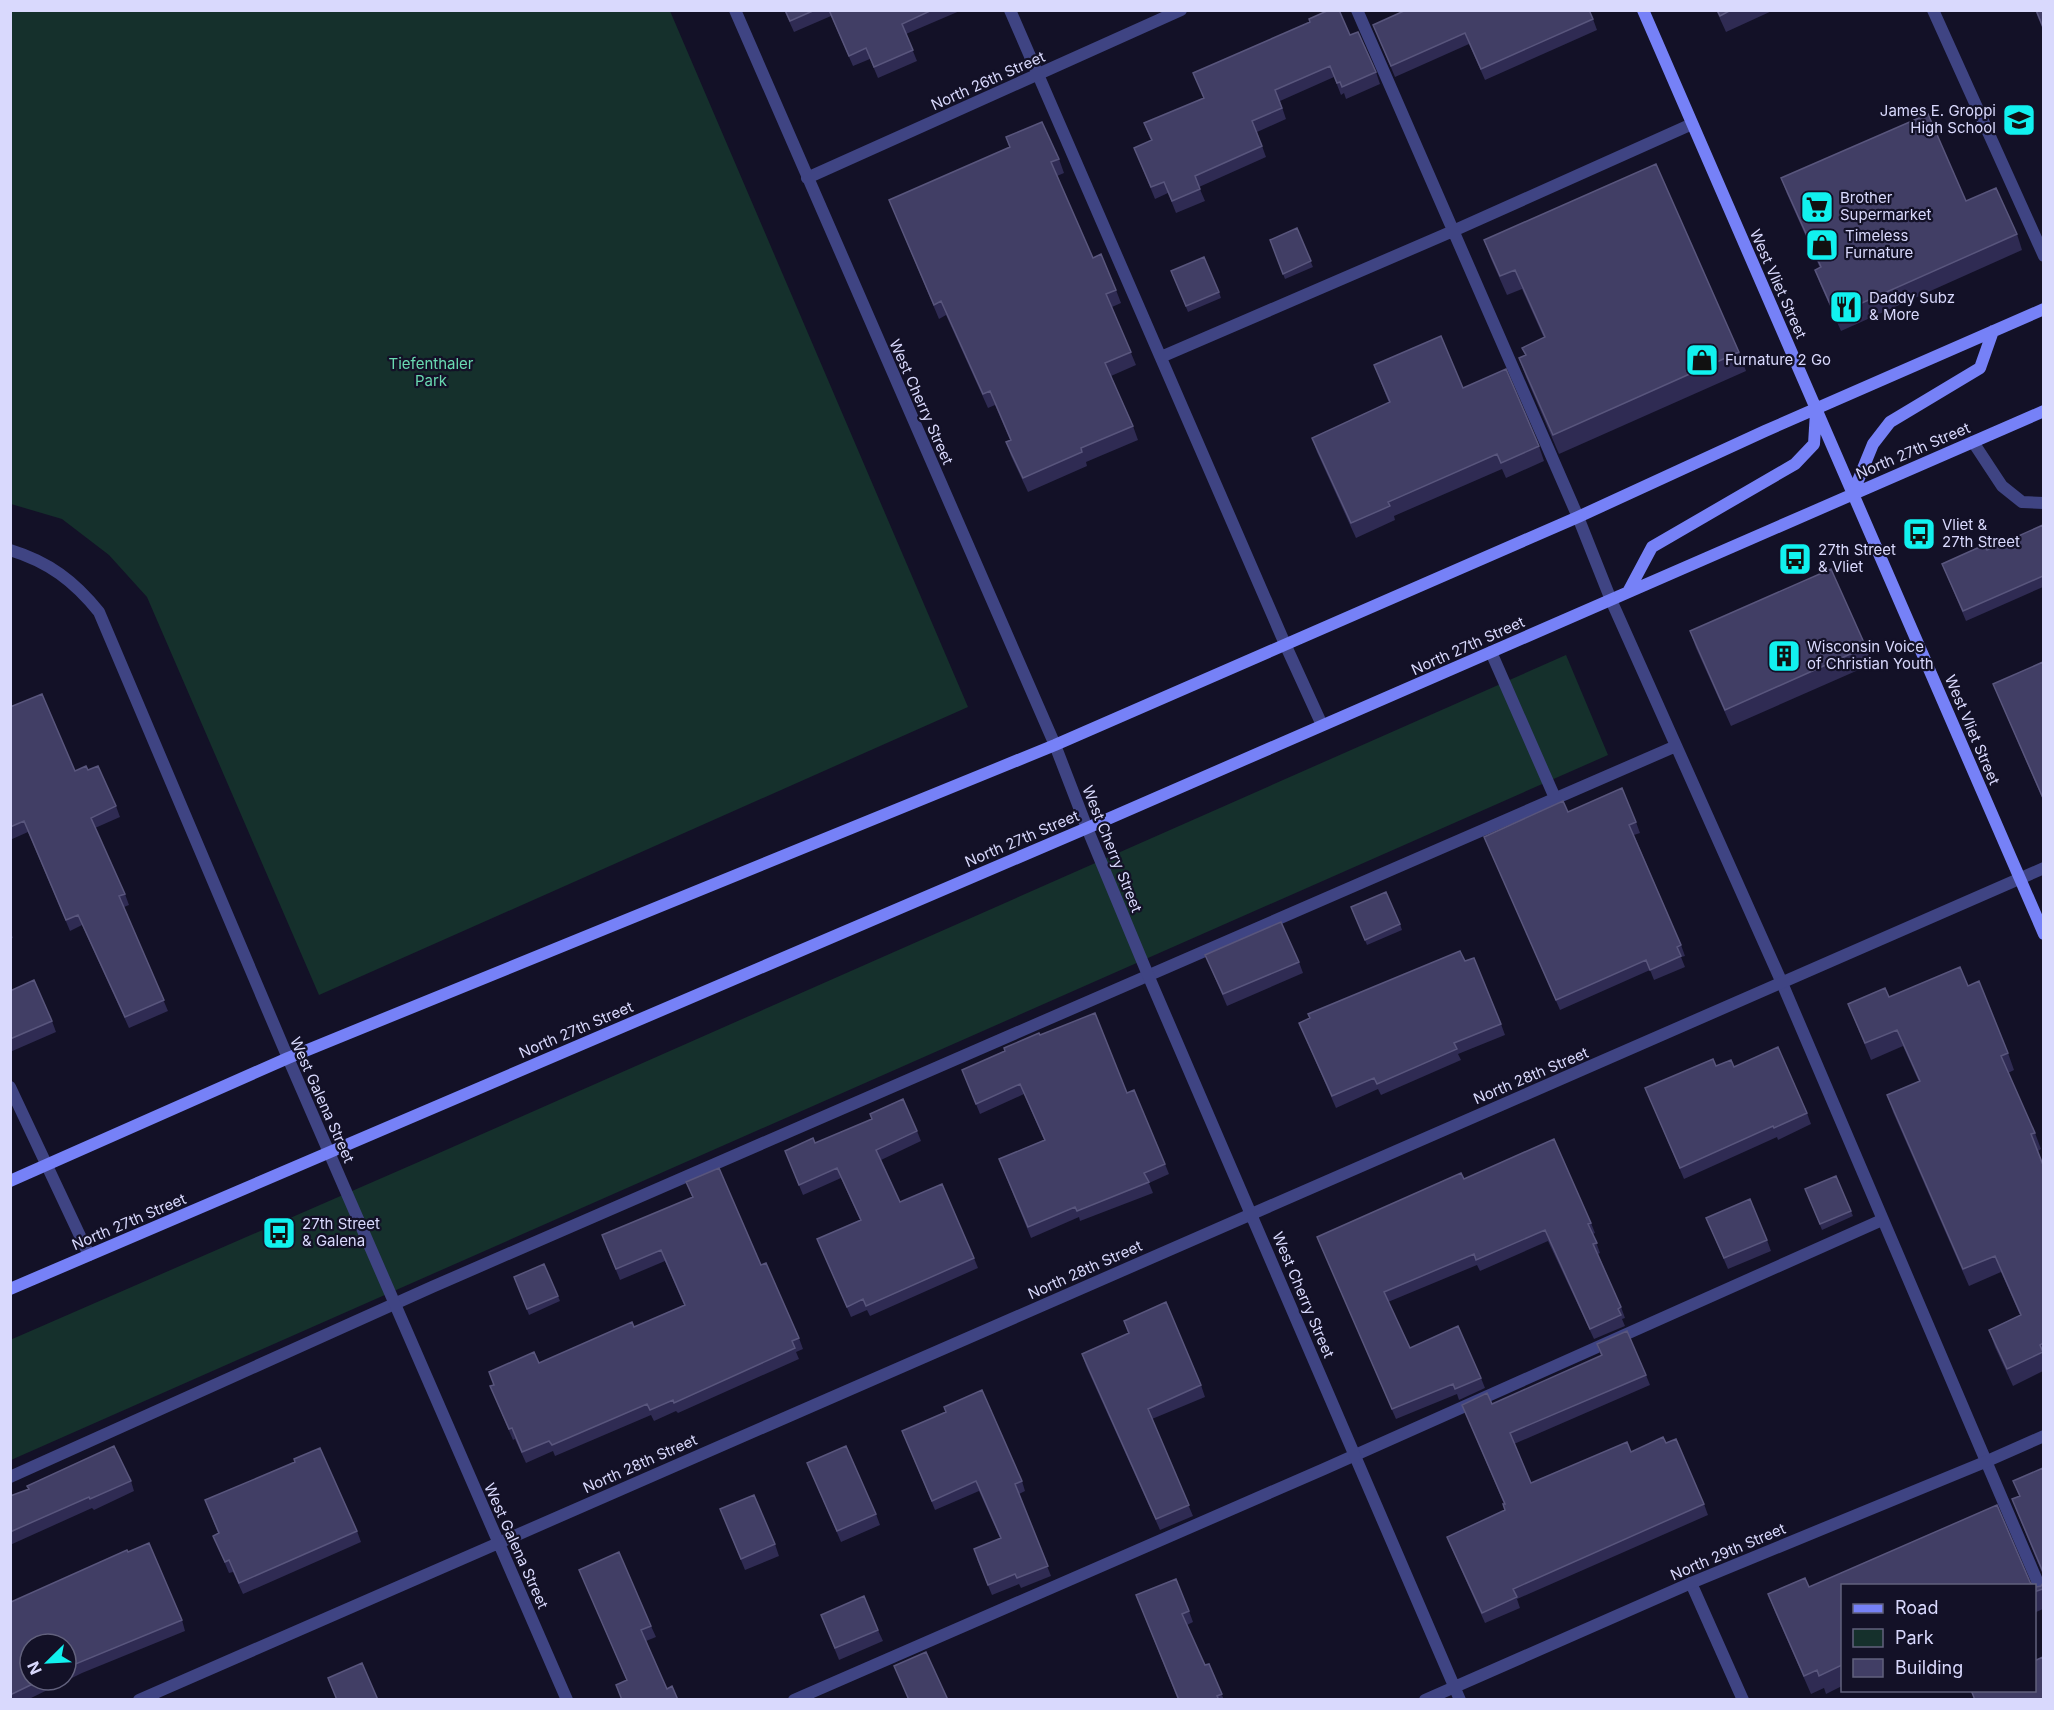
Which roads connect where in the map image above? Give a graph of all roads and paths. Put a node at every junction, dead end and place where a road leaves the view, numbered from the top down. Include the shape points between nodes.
1 (735, 10) edge
2 (1010, 10) edge
3 (1181, 10) edge
4 (1357, 10) edge
5 (1643, 10) edge
6 (1933, 10) edge
7 (1038, 75) junction
8 (1692, 124) junction
9 (807, 178) junction
10 (1453, 231) junction
11 (2043, 256) edge
12 (2043, 309) edge
13 (1993, 331) junction
14 (1161, 357) junction
15 (1816, 408) junction
16 (2043, 411) edge
17 (1972, 442) junction
18 (1853, 493) junction
19 (2043, 503) edge
20 (1578, 517) junction
21 (10, 550) edge
22 (1628, 592) junction
23 (1611, 600) junction
24 (1285, 644) junction
25 (1491, 652) junction
26 (1323, 725) junction
27 (1055, 745) junction
28 (1676, 746) junction
29 (1555, 798) junction
30 (1087, 828) junction
31 (2043, 868) edge
32 (2020, 879) junction
33 (2043, 934) edge
34 (1148, 975) junction
35 (1782, 983) junction
36 (288, 1058) junction
37 (10, 1087) edge
38 (329, 1152) junction
39 (46, 1165) junction
40 (10, 1181) edge
41 (1252, 1213) junction
42 (1882, 1221) junction
43 (90, 1255) junction
44 (10, 1289) edge
45 (395, 1304) junction
46 (2043, 1436) edge
47 (1355, 1455) junction
48 (1985, 1462) junction
49 (10, 1477) edge
50 (499, 1543) junction
51 (1691, 1583) junction
52 (2043, 1596) edge
53 (1454, 1687) junction
54 (139, 1700) edge
55 (567, 1700) edge
56 (794, 1700) edge
57 (1425, 1700) edge
58 (1460, 1700) edge
59 (1743, 1700) edge

1 - 9 street, West Cherry Street
2 - 7 street
3 - 7 street, North 26th Street
4 - 10 street
5 - 8 main road, West Vliet Street
6 - 11 street
7 - 9 street, North 26th Street
7 - 14 street
8 - 10 street
8 - 15 main road, West Vliet Street
9 - 27 street, West Cherry Street
10 - 14 street
10 - 20 street
12 - 13 main road
13 - 15 main road
13 - 18 main road via 1980,368 1890,422 1873,444
14 - 24 street
15 - 18 main road, West Vliet Street
15 - 20 main road
15 - 22 main road via 1814,444 1795,464 1652,547
16 - 17 main road, North 27th Street
17 - 18 main road, North 27th Street
17 - 19 street via 2002,486 2022,502
18 - 22 main road, North 27th Street
18 - 32 main road, West Vliet Street
20 - 23 street
20 - 24 main road
21 - 36 street, West Galena Street via 35,558 64,576 84,592 99,612
22 - 23 main road, North 27th Street
23 - 25 main road, North 27th Street
23 - 28 street
24 - 26 street
24 - 27 main road
25 - 26 main road, North 27th Street
25 - 29 street
26 - 30 main road, North 27th Street
27 - 30 street, West Cherry Street
27 - 36 main road
28 - 29 street
28 - 35 street
29 - 34 street
30 - 34 street, West Cherry Street
30 - 38 main road, North 27th Street
31 - 32 street, North 28th Street
32 - 33 main road, West Vliet Street
32 - 35 street, North 28th Street
34 - 41 street, West Cherry Street
34 - 45 street
35 - 41 street, North 28th Street
35 - 42 street
36 - 38 street, West Galena Street
36 - 39 main road
37 - 39 street
38 - 43 main road, North 27th Street
38 - 45 street, West Galena Street
39 - 40 main road
39 - 43 street
41 - 47 street, West Cherry Street
41 - 50 street, North 28th Street
42 - 47 street
42 - 48 street
43 - 44 main road, North 27th Street
45 - 49 street
45 - 50 street, West Galena Street
46 - 48 street, North 29th Street
47 - 53 street, West Cherry Street
47 - 56 street
48 - 51 street, North 29th Street
48 - 52 street
50 - 54 street, North 28th Street
50 - 55 street, West Galena Street
51 - 53 street, North 29th Street
51 - 59 street
53 - 57 street, North 29th Street
53 - 58 street, West Cherry Street

